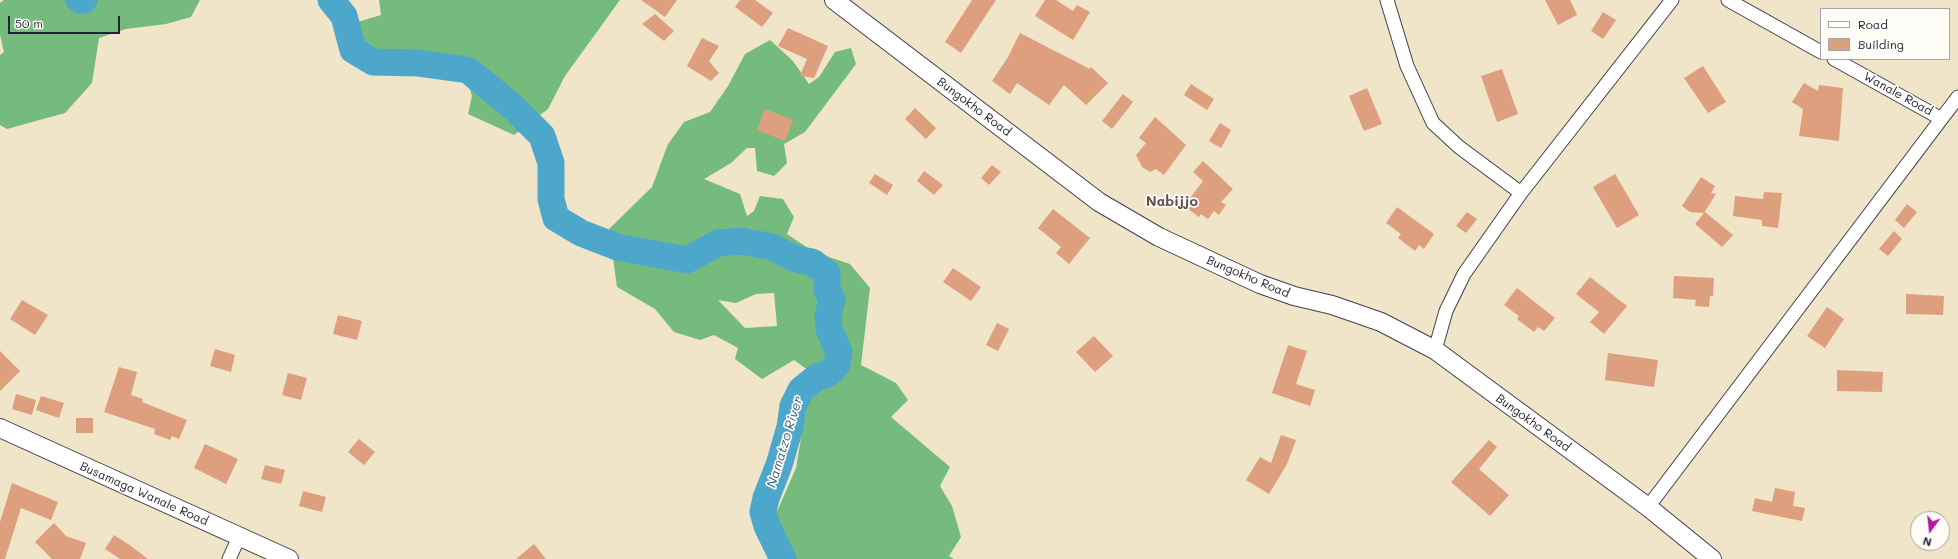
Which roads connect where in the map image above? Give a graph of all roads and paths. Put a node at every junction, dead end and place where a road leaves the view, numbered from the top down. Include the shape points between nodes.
1 (834, 0) edge
2 (1387, 0) edge
3 (1672, 0) edge
4 (1728, 0) edge
5 (1820, 51) edge
6 (1836, 60) edge
7 (1958, 97) edge
8 (1940, 118) junction
9 (1521, 193) junction
10 (1435, 350) junction
11 (0, 428) edge
12 (1648, 508) junction
13 (239, 537) junction
14 (229, 559) edge
15 (289, 559) edge
16 (1712, 559) edge

1 - 10 street, Bungokho Road via 1099,202 1159,237 1260,284 1381,322
2 - 9 street via 1408,66 1433,123 1459,147
3 - 9 street
4 - 5 street
6 - 8 street, Wanale Road
7 - 8 street
8 - 12 street
9 - 10 street via 1454,292
10 - 12 street, Bungokho Road
11 - 13 street, Busamaga Wanale Road
12 - 16 street, Bungokho Road
13 - 14 street
13 - 15 street, Busamaga Wanale Road

